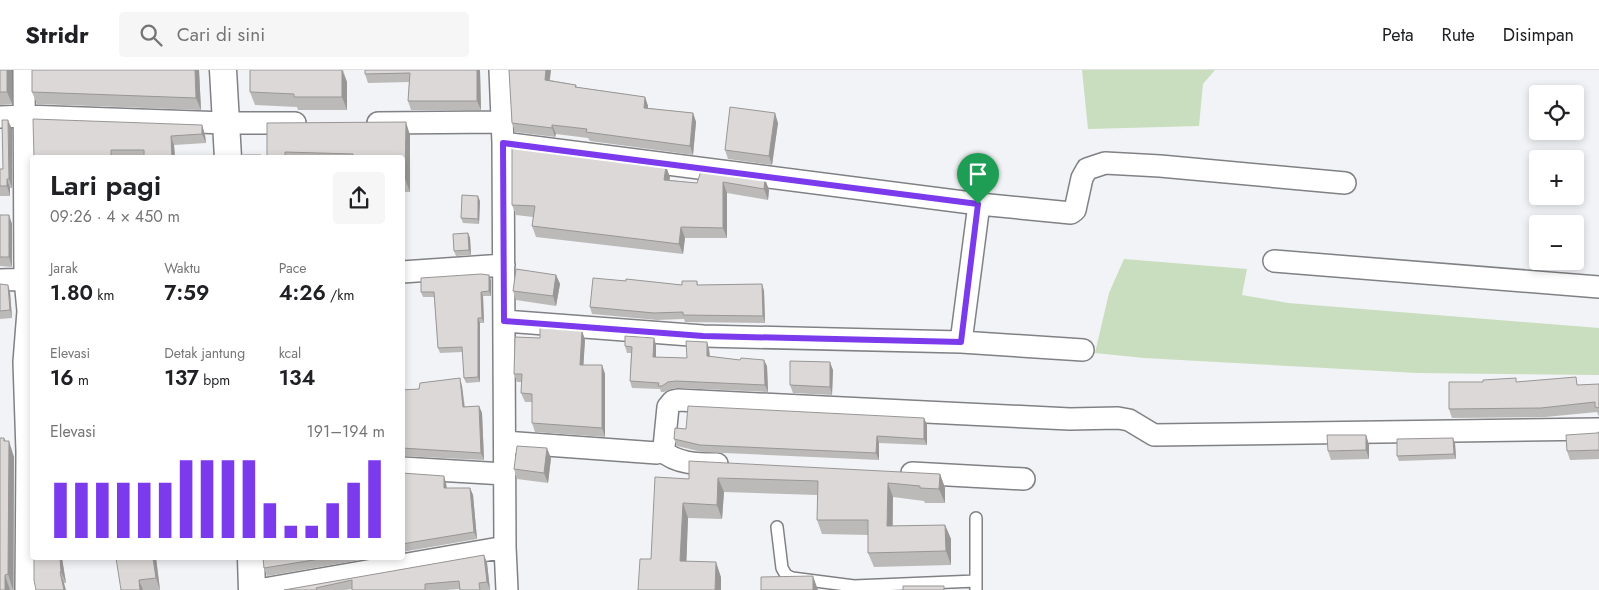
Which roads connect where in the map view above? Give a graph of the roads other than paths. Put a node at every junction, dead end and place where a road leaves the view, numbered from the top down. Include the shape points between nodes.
1 (24, 70) edge
2 (223, 70) edge
3 (500, 70) edge
4 (25, 116) junction
5 (0, 117) edge
6 (226, 123) junction
7 (315, 123) edge
8 (354, 123) edge
9 (502, 133) junction
10 (228, 155) edge
11 (1345, 184) dead end
12 (978, 204) junction
13 (1274, 261) dead end
14 (504, 265) junction
15 (405, 272) edge
16 (29, 279) edge
17 (0, 280) edge
18 (1599, 287) edge
19 (504, 321) junction
20 (961, 342) junction
21 (1083, 350) dead end
22 (1599, 429) edge
23 (23, 442) edge
24 (505, 442) junction
25 (661, 450) junction
26 (740, 466) edge
27 (405, 468) edge
28 (897, 473) edge
29 (505, 474) junction
30 (1024, 479) dead end
31 (976, 518) dead end
32 (777, 527) dead end
33 (505, 547) junction
34 (250, 560) edge
35 (976, 585) edge
36 (854, 588) edge
37 (26, 590) edge
38 (252, 590) edge
39 (258, 590) edge
40 (507, 590) edge

1 - 4 street
2 - 6 street
3 - 9 street
4 - 5 street
4 - 6 street
4 - 16 street
6 - 7 street
6 - 10 street
8 - 9 street
9 - 12 street
9 - 14 street
11 - 12 street via 1105,163 1088,169 1082,178 1075,210 1071,213
12 - 20 street
13 - 18 street
14 - 15 street
14 - 19 street
16 - 17 street
16 - 23 street
19 - 20 street via 703,336
19 - 24 street
20 - 21 street
22 - 25 street via 1154,435 1129,420 1118,418 1070,419 678,400 672,401 668,407
23 - 37 street
24 - 25 street via 649,453
24 - 29 street
25 - 26 street via 677,461
27 - 29 street
28 - 30 street
29 - 33 street
31 - 35 lane
32 - 36 lane via 782,568 786,575
33 - 39 street
33 - 40 street
34 - 38 street
35 - 36 lane

